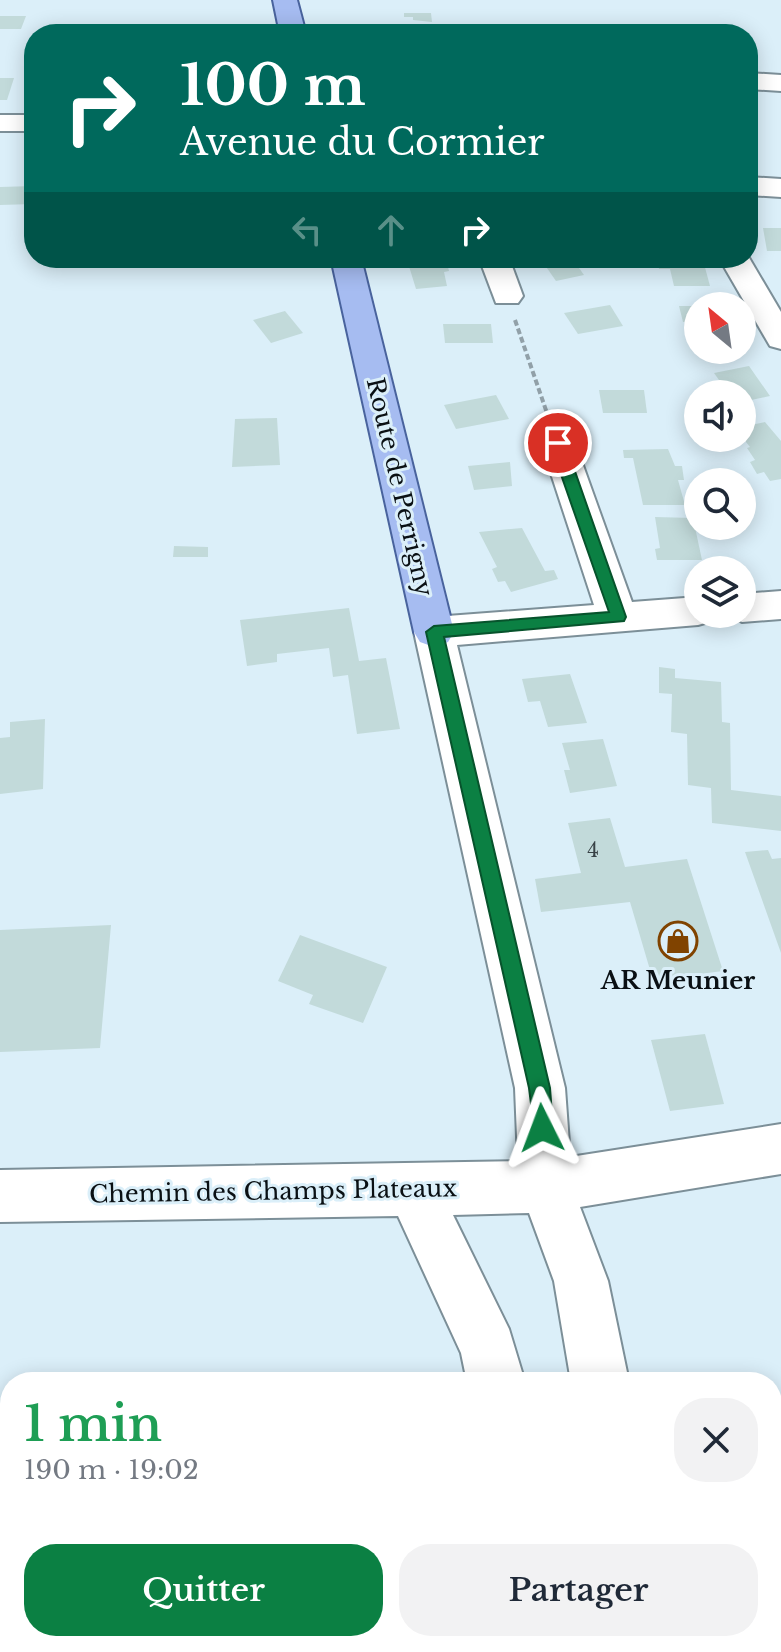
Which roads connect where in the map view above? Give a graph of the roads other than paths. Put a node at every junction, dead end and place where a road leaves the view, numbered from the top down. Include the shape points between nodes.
1 (285, 0) edge
2 (291, 24) edge
3 (758, 82) edge
4 (781, 83) edge
5 (0, 123) edge
6 (24, 123) edge
7 (758, 187) edge
8 (781, 188) edge
9 (348, 268) edge
10 (497, 268) edge
11 (740, 268) edge
12 (507, 296) road end
13 (781, 339) edge
14 (558, 443) road end
15 (781, 605) edge
16 (756, 607) edge
17 (684, 612) edge
18 (618, 617) junction
19 (434, 632) junction
20 (781, 1149) edge
21 (546, 1187) junction
22 (413, 1189) junction
23 (0, 1196) edge
24 (494, 1372) edge
25 (598, 1372) edge

1 - 2 main road
3 - 4 street
5 - 6 street
7 - 8 street
9 - 19 main road, Route de Perrigny
10 - 12 street
11 - 13 street
14 - 18 street
15 - 16 street
17 - 18 street
18 - 19 street
19 - 21 street, Route de Perrigny via 540,1088
20 - 21 street, Chemin des Champs Plateaux
21 - 22 street, Chemin des Champs Plateaux
21 - 25 street, Route de Perrigny via 581,1281
22 - 23 street, Chemin des Champs Plateaux
22 - 24 street via 489,1349

